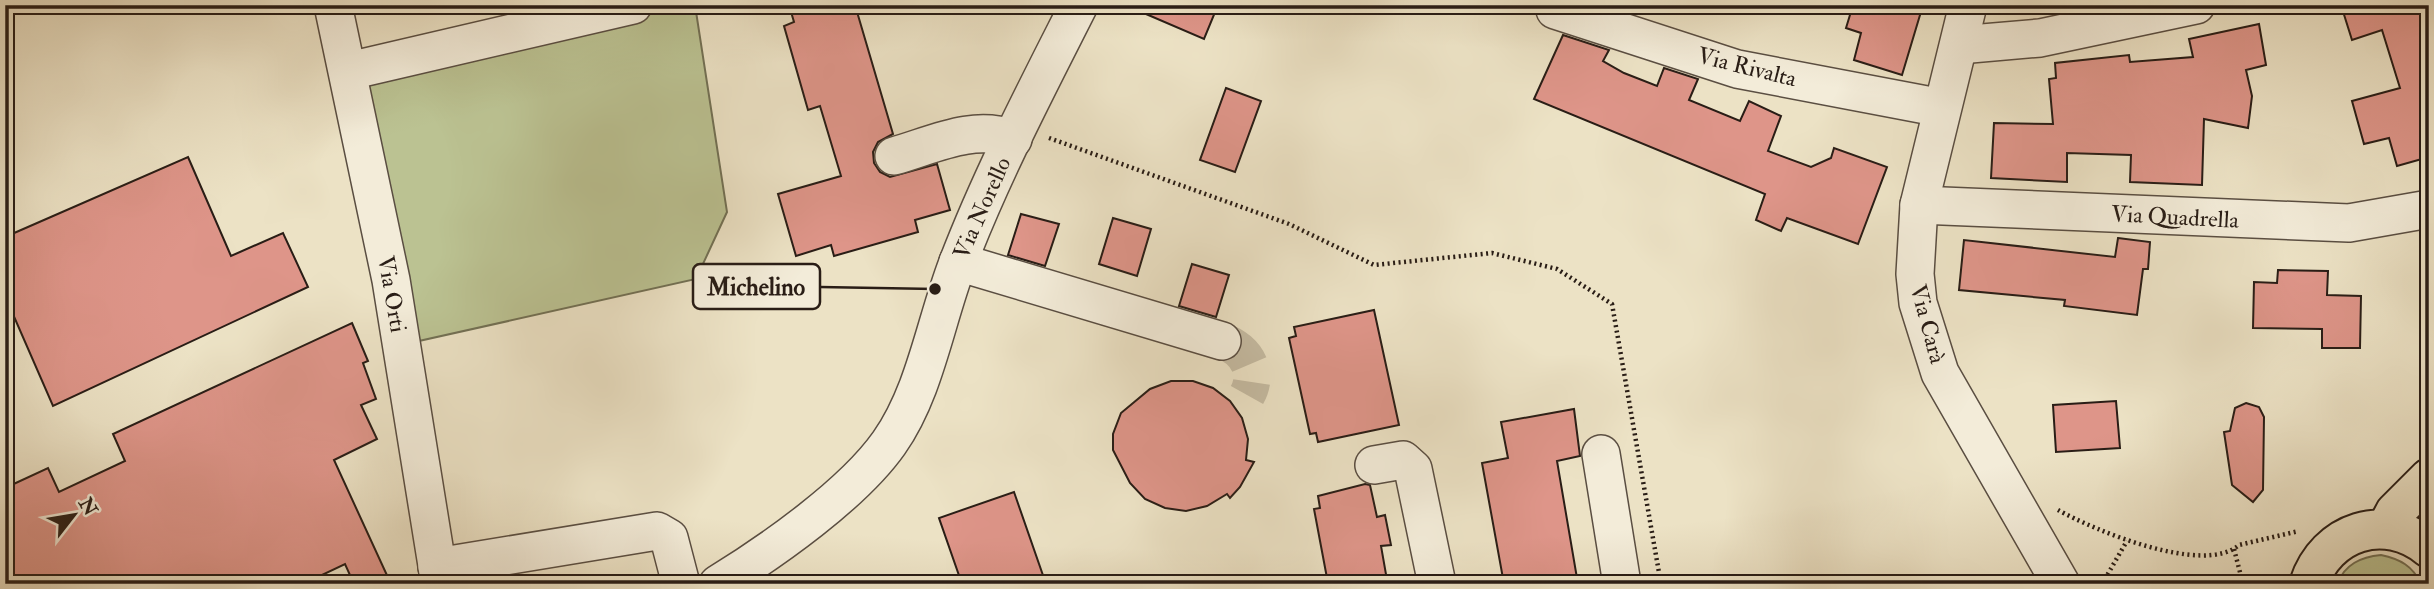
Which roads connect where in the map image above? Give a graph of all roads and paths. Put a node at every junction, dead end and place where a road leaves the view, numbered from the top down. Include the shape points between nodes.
1 (333, 5) edge
2 (633, 5) edge
3 (1079, 5) edge
4 (1968, 5) edge
5 (2196, 5) edge
6 (1555, 10) dead end
7 (1959, 45) junction
8 (349, 71) junction
9 (1942, 108) junction
10 (1016, 133) junction
11 (894, 156) dead end
12 (1919, 205) junction
13 (2429, 209) edge
14 (958, 262) junction
15 (1222, 341) tunnel mouth
16 (1601, 454) dead end
17 (1374, 465) dead end
18 (2429, 478) edge
19 (2055, 508) dead end
20 (2386, 529) junction
21 (2301, 530) dead end
22 (2035, 541) junction
23 (2127, 541) junction
24 (2429, 548) edge
25 (2234, 549) junction
26 (439, 575) edge
27 (2304, 580) edge
28 (681, 584) edge
29 (718, 584) edge
30 (1437, 584) edge
31 (1622, 584) edge
32 (1661, 584) edge
33 (2046, 584) edge
34 (2062, 584) edge
35 (2102, 584) edge
36 (2243, 584) edge

1 - 8 street, Via Orti
2 - 8 street
3 - 10 street, Via Norello
4 - 7 street, Via Carà
5 - 7 street via 2040,38
6 - 9 street, Via Rivalta via 1737,69
7 - 9 street, Via Carà
8 - 26 street, Via Orti via 391,280
9 - 12 street, Via Carà
10 - 11 street via 975,132
10 - 14 street, Via Norello
10 - 32 path via 1289,224 1374,265 1492,253 1557,269 1612,304
12 - 13 street, Via Quadrella via 2349,223
12 - 22 street, Via Carà via 1914,274 1925,333 1940,373
14 - 15 street
14 - 29 street, Via Norello via 910,405 890,442 849,486
16 - 31 street
17 - 30 street via 1403,460 1413,469
18 - 20 main road via 2395,512
19 - 23 path
20 - 24 main road via 2410,535
20 - 27 main road via 2363,530 2343,538
21 - 25 path
22 - 33 street
22 - 34 street
23 - 25 path via 2195,553
23 - 35 path
25 - 36 path
26 - 28 street via 657,531 669,538

